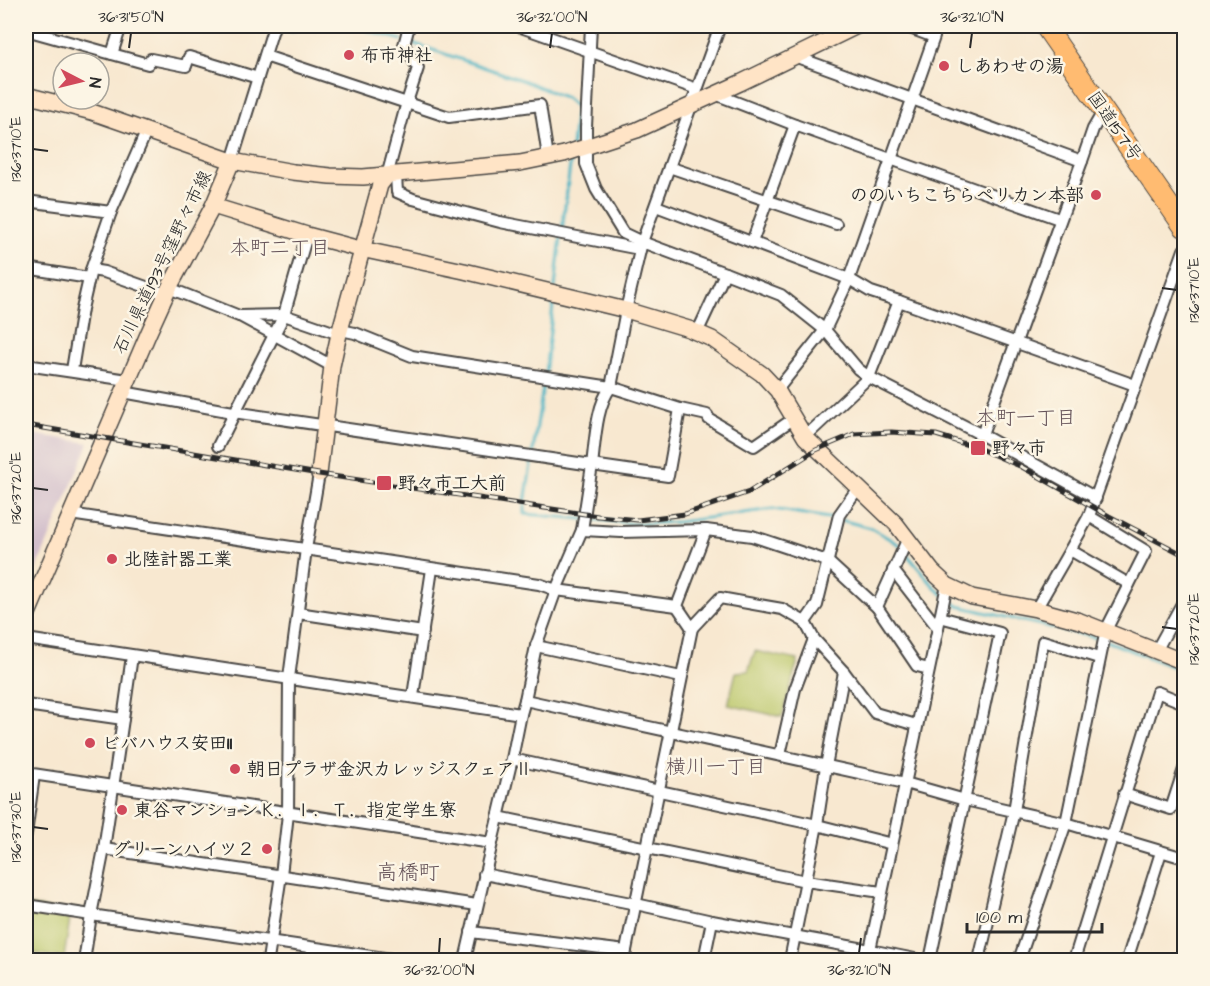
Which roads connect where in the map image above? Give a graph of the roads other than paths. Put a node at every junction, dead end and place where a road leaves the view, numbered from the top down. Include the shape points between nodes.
1 (121, 26) edge
2 (518, 26) edge
3 (591, 26) edge
4 (717, 26) edge
5 (857, 26) edge
6 (904, 26) edge
7 (1045, 26) edge
8 (273, 29) edge
9 (26, 30) edge
10 (407, 35) edge
11 (591, 52) junction
12 (112, 54) junction
13 (265, 56) junction
14 (794, 56) junction
15 (258, 78) junction
16 (697, 89) junction
17 (716, 94) junction
18 (26, 95) edge
19 (912, 99) junction
20 (407, 102) junction
21 (692, 104) junction
22 (1104, 110) junction
23 (795, 125) junction
24 (147, 130) junction
25 (576, 150) junction
26 (548, 157) junction
27 (891, 159) junction
28 (232, 161) junction
29 (1082, 161) junction
30 (669, 167) junction
31 (391, 176) junction
32 (766, 200) junction
33 (26, 201) edge
34 (213, 206) junction
35 (656, 206) junction
36 (111, 212) junction
37 (1059, 219) junction
38 (837, 224) dead end
39 (1185, 227) edge
40 (308, 236) junction
41 (642, 242) junction
42 (752, 242) junction
43 (363, 249) junction
44 (1185, 250) edge
45 (26, 268) edge
46 (725, 273) junction
47 (90, 274) junction
48 (849, 279) junction
49 (167, 291) junction
50 (899, 301) junction
51 (626, 310) junction
52 (284, 315) junction
53 (239, 316) junction
54 (825, 330) junction
55 (340, 332) junction
56 (698, 333) junction
57 (274, 336) junction
58 (1015, 343) junction
59 (26, 365) edge
60 (332, 366) junction
61 (72, 370) junction
62 (869, 377) junction
63 (125, 386) junction
64 (1135, 386) junction
65 (611, 387) junction
66 (777, 390) junction
67 (680, 409) junction
68 (233, 412) junction
69 (793, 419) junction
70 (325, 424) junction
71 (982, 435) junction
72 (805, 437) junction
73 (218, 446) dead end
74 (592, 465) junction
75 (319, 474) joint
76 (858, 488) junction
77 (1096, 498) junction
78 (70, 514) junction
79 (1089, 516) junction
80 (583, 524) junction
81 (706, 530) junction
82 (907, 540) junction
83 (306, 549) junction
84 (1070, 550) junction
85 (827, 561) junction
86 (432, 569) junction
87 (893, 570) junction
88 (1128, 584) junction
89 (556, 591) junction
90 (945, 592) junction
91 (1185, 600) edge
92 (677, 606) junction
93 (877, 607) junction
94 (1036, 609) junction
95 (298, 613) junction
96 (26, 618) edge
97 (805, 622) junction
98 (939, 622) junction
99 (692, 628) junction
100 (423, 632) junction
101 (1104, 636) junction
102 (26, 639) edge
103 (814, 639) junction
104 (536, 646) junction
105 (1156, 651) junction
106 (132, 656) junction
107 (1100, 658) junction
108 (1185, 662) edge
109 (929, 669) junction
110 (844, 672) junction
111 (681, 677) junction
112 (289, 678) junction
113 (413, 696) junction
114 (525, 700) junction
115 (1185, 703) edge
116 (26, 705) edge
117 (521, 714) junction
118 (123, 719) junction
119 (916, 725) junction
120 (671, 731) junction
121 (780, 754) junction
122 (512, 759) junction
123 (826, 766) junction
124 (1185, 769) edge
125 (30, 774) edge
126 (904, 783) junction
127 (112, 785) junction
128 (658, 789) junction
129 (1125, 794) junction
130 (965, 800) junction
131 (1014, 811) junction
132 (288, 814) junction
133 (498, 817) junction
134 (1066, 823) junction
135 (817, 825) junction
136 (26, 834) edge
137 (1111, 836) junction
138 (492, 843) junction
139 (892, 844) junction
140 (647, 847) junction
141 (104, 849) junction
142 (1161, 852) junction
143 (1185, 858) edge
144 (484, 874) junction
145 (281, 875) junction
146 (806, 881) junction
147 (881, 892) junction
148 (636, 904) junction
149 (26, 905) edge
150 (477, 905) junction
151 (91, 915) junction
152 (712, 921) junction
153 (471, 932) junction
154 (796, 937) junction
155 (271, 941) junction
156 (1185, 948) edge
157 (85, 955) dead end
158 (868, 955) edge
159 (625, 956) edge
160 (268, 960) edge
161 (398, 960) edge
162 (465, 960) edge
163 (704, 960) edge
164 (790, 960) edge
165 (920, 960) edge
166 (930, 960) edge
167 (979, 960) edge
168 (1020, 960) edge
169 (1074, 960) edge
170 (1127, 960) edge
171 (1181, 960) edge

1 - 12 street
2 - 11 street
3 - 11 street
4 - 16 street
5 - 14 street, 石川県道193号窪野々市線
6 - 19 street via 934,37
7 - 22 highway, 国道157号
8 - 13 street
9 - 12 street
10 - 20 street via 418,68
11 - 16 street
11 - 25 street
12 - 15 street via 148,64 151,59 186,66 189,57
13 - 15 street
13 - 20 street
14 - 17 street, 石川県道193号窪野々市線
14 - 19 street
15 - 28 street
16 - 21 street
17 - 21 street, 石川県道193号窪野々市線
17 - 23 street
18 - 24 street
19 - 27 street
19 - 29 street
20 - 26 street via 449,117 540,105
20 - 31 street
21 - 25 street, 石川県道193号窪野々市線 via 637,130
21 - 30 street
22 - 29 street
22 - 39 highway, 国道157号
23 - 27 street
23 - 32 street
24 - 28 street
24 - 36 street
25 - 26 street, 石川県道193号窪野々市線
25 - 41 street via 623,233
26 - 31 street, 石川県道193号窪野々市線
27 - 37 street
27 - 48 street
28 - 31 street, 石川県道193号窪野々市線 via 330,176
28 - 34 street, 石川県道193号窪野々市線
29 - 37 street
30 - 32 street
30 - 35 street
31 - 41 street via 397,192 413,199 500,222 634,248
31 - 43 street via 380,185
32 - 38 street
32 - 42 street
33 - 36 street
34 - 40 street
34 - 49 street, 石川県道193号窪野々市線
35 - 41 street
35 - 42 street
36 - 47 street
37 - 58 street
40 - 43 street
40 - 52 street
41 - 46 street
41 - 51 street
42 - 48 street
43 - 51 street
43 - 55 street
44 - 64 street
45 - 47 street
46 - 54 street via 781,295
46 - 56 street
47 - 49 street via 115,276
47 - 61 street
48 - 50 street via 871,292
48 - 54 street
49 - 53 street
49 - 63 street, 石川県道193号窪野々市線
50 - 58 street
50 - 62 street
51 - 56 street
51 - 65 street
52 - 53 street
52 - 55 street
52 - 57 street
53 - 57 street
54 - 62 street
54 - 66 street
55 - 60 street
55 - 65 street via 355,333 412,356
56 - 66 street via 762,374
57 - 60 street
57 - 68 street
58 - 64 street
58 - 71 street
59 - 61 street
60 - 70 street
61 - 63 street
62 - 71 street
62 - 72 street
63 - 68 street
63 - 78 street, 石川県道193号窪野々市線
64 - 77 street
65 - 67 street
65 - 74 street via 598,423
66 - 69 street
67 - 69 street via 707,415 754,446
67 - 74 street via 668,476
68 - 70 street
68 - 73 street
69 - 72 street
70 - 74 street
70 - 75 street
71 - 77 street
72 - 76 street
74 - 80 street
75 - 83 street
76 - 82 street
76 - 85 street via 837,518
77 - 79 street
78 - 83 street
78 - 96 street, 石川県道193号窪野々市線
79 - 84 street
79 - 88 street via 1146,551
80 - 81 street via 621,532
80 - 89 street
81 - 85 street via 752,536
81 - 92 street
82 - 87 street
82 - 90 street
83 - 86 street
83 - 95 street
84 - 88 street
84 - 94 street
85 - 93 street
85 - 97 street via 816,605
86 - 89 street via 539,584
86 - 100 street
87 - 93 street
87 - 98 street
88 - 101 street
89 - 92 street
89 - 104 street
90 - 94 street
90 - 98 street
91 - 105 street
92 - 99 street
93 - 109 street via 917,666
94 - 101 street
95 - 100 street
95 - 112 street
97 - 99 street via 782,609 720,597
97 - 103 street
98 - 109 street
98 - 130 street via 1000,633
99 - 111 street
100 - 113 street
101 - 105 street
101 - 107 street
102 - 106 street
103 - 110 street
103 - 121 street via 795,689
104 - 111 street
104 - 114 street
105 - 108 street
106 - 112 street
106 - 118 street
107 - 131 street via 1043,641
107 - 134 street
109 - 119 street
110 - 119 street via 875,713
110 - 123 street
111 - 120 street
112 - 113 street
112 - 132 street
113 - 117 street
114 - 117 street
114 - 120 street
115 - 129 street via 1157,692
116 - 118 street
117 - 122 street
118 - 127 street
119 - 126 street
120 - 121 street
120 - 128 street
121 - 123 street
122 - 128 street
122 - 133 street
123 - 126 street
123 - 135 street
124 - 129 street via 1171,809
125 - 127 street
125 - 136 street
126 - 130 street
126 - 139 street
127 - 132 street
127 - 141 street
128 - 135 street
128 - 140 street
129 - 137 street
130 - 131 street
130 - 166 street
131 - 134 street
131 - 167 street
132 - 138 street
132 - 145 street
133 - 138 street
133 - 140 street
134 - 137 street
134 - 168 street
135 - 139 street
135 - 146 street
137 - 142 street
137 - 169 street
138 - 144 street
139 - 147 street
140 - 146 street
140 - 148 street
141 - 145 street
141 - 151 street
142 - 143 street
142 - 170 street
144 - 148 street
144 - 150 street
145 - 150 street
145 - 155 street
146 - 147 street
146 - 154 street
147 - 158 street
148 - 152 street
148 - 159 street
149 - 151 street
150 - 153 street
151 - 155 street
151 - 157 street
152 - 154 street
152 - 163 street
153 - 159 street
153 - 162 street
154 - 158 street
154 - 164 street
155 - 160 street
155 - 161 street
156 - 171 street
158 - 165 street

